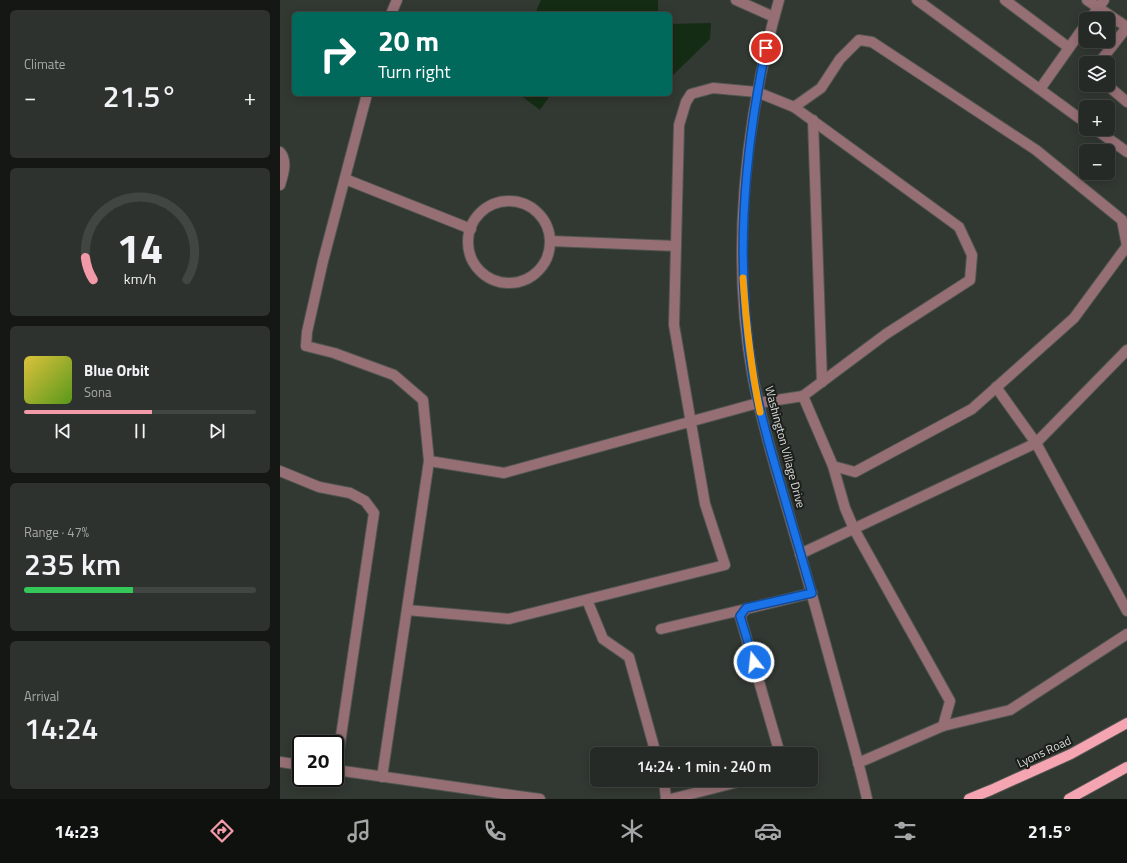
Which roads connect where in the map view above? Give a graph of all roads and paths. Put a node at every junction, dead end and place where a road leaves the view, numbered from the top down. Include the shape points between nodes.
1 (397, 0) edge
2 (736, 0) edge
3 (779, 0) edge
4 (917, 0) edge
5 (1005, 0) edge
6 (1087, 0) edge
7 (1101, 4) edge
8 (392, 12) edge
9 (774, 17) junction
10 (1127, 27) edge
11 (1079, 33) edge
12 (1068, 48) junction
13 (1104, 56) edge
14 (1040, 89) junction
15 (757, 92) junction
16 (1115, 92) edge
17 (366, 96) edge
18 (1127, 102) edge
19 (794, 107) junction
20 (1079, 118) edge
21 (814, 120) junction
22 (1105, 136) edge
23 (280, 152) edge
24 (1127, 152) edge
25 (345, 179) junction
26 (280, 185) edge
27 (471, 229) junction
28 (550, 241) junction
29 (676, 246) junction
30 (1127, 246) edge
31 (1127, 350) edge
32 (822, 382) junction
33 (996, 387) junction
34 (803, 396) junction
35 (758, 403) junction
36 (691, 421) junction
37 (1036, 443) junction
38 (429, 461) junction
39 (833, 466) junction
40 (280, 471) edge
41 (854, 529) junction
42 (800, 554) junction
43 (812, 593) junction
44 (587, 600) junction
45 (746, 608) junction
46 (407, 610) junction
47 (1127, 611) edge
48 (661, 630) dead end
49 (1127, 634) edge
50 (1127, 722) edge
51 (943, 726) junction
52 (341, 735) edge
53 (654, 747) edge
54 (778, 747) edge
55 (280, 762) edge
56 (858, 763) junction
57 (292, 764) edge
58 (1127, 767) edge
59 (344, 771) edge
60 (382, 777) junction
61 (665, 787) edge
62 (718, 787) edge
63 (540, 799) edge
64 (666, 799) edge
65 (671, 799) edge
66 (867, 799) edge
67 (969, 799) edge
68 (1069, 799) edge

1 - 8 street
2 - 9 street
3 - 9 street, Washington Village Drive
4 - 14 street
5 - 12 street
6 - 7 street
7 - 10 street
9 - 15 street, Washington Village Drive
10 - 13 street
11 - 12 street
12 - 14 street
14 - 20 street
15 - 19 street
15 - 29 street via 712,88 691,94 686,102 679,125
15 - 35 street, Washington Village Drive via 748,152 742,271 746,326
16 - 18 street
17 - 25 street
19 - 21 street
19 - 30 street via 821,88 840,60 859,40 872,42 1036,150 1122,220
21 - 32 street
21 - 32 street via 959,227 972,255 970,280 886,334
22 - 24 street
23 - 26 street via 284,169
25 - 27 street
25 - 38 street via 313,304 306,346 334,353 394,375 423,400
27 - 28 street via 474,221 488,207 499,202 512,201 530,207 539,214 546,225
27 - 28 street via 468,240 470,256 477,268 490,278 508,283 533,276 545,263
28 - 29 street
29 - 36 street via 674,325
30 - 33 street via 1074,318
31 - 37 street
32 - 34 street
33 - 37 street
33 - 39 street via 972,409 855,472
34 - 35 street
34 - 39 street
35 - 36 street
35 - 42 street, Washington Village Drive
36 - 38 street via 504,473
36 - 44 street via 705,504 725,565
37 - 41 street
37 - 47 street
38 - 46 street
39 - 41 street
40 - 52 street via 319,487 350,492 366,501 374,513
41 - 42 street
41 - 51 street via 950,701
42 - 43 street, Washington Village Drive
43 - 45 street
43 - 56 street, Washington Village Drive
44 - 46 street via 508,619
44 - 53 street via 603,639 629,657
45 - 48 street
45 - 54 street via 740,616
46 - 60 street
49 - 51 street via 1010,710
50 - 67 main road, Lyons Road via 1071,754
51 - 56 street
55 - 57 street
56 - 66 street, Washington Village Drive
58 - 68 main road
59 - 60 street
60 - 63 street
61 - 64 street
62 - 65 street

